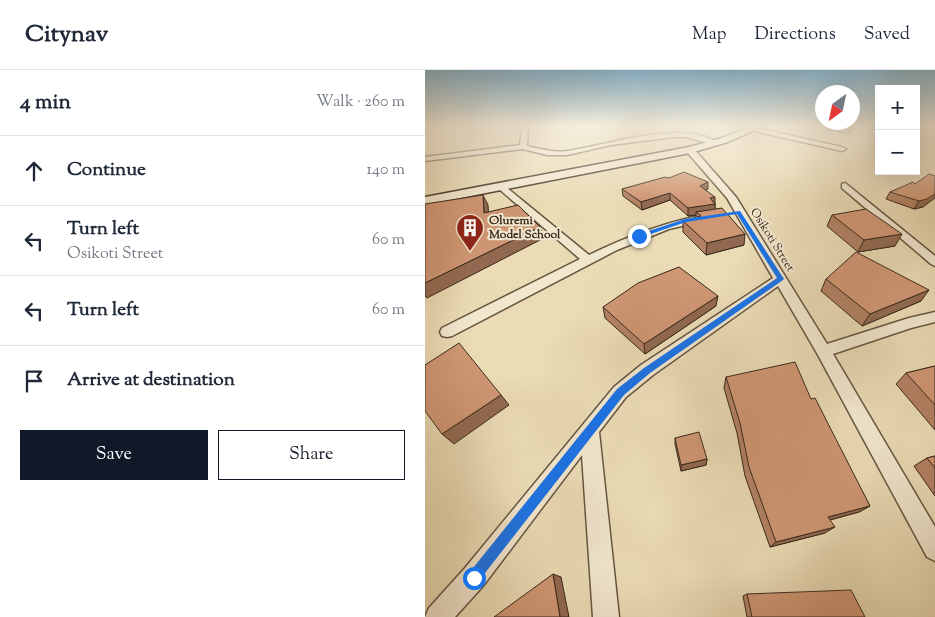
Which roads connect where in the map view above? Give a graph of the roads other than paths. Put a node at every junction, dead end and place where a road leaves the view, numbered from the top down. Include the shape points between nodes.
1 (486, 152) edge
2 (541, 152) edge
3 (573, 152) edge
4 (682, 152) edge
5 (691, 152) edge
6 (425, 159) edge
7 (501, 186) junction
8 (845, 186) dead end
9 (425, 201) edge
10 (712, 216) edge
11 (588, 260) junction
12 (935, 262) edge
13 (780, 279) junction
14 (935, 317) edge
15 (447, 332) dead end
16 (823, 351) junction
17 (590, 430) junction
18 (935, 549) edge
19 (438, 617) edge
20 (606, 617) edge

1 - 6 street
2 - 3 street
4 - 7 main road
5 - 13 street, Osikoti Street via 731,197 734,213
7 - 9 main road
7 - 11 street
8 - 12 street
10 - 11 street via 663,227
11 - 15 street
13 - 16 street, Osikoti Street
13 - 17 street via 647,370 620,392
14 - 16 street
16 - 18 street, Osikoti Street
17 - 19 street via 474,578
17 - 20 street

